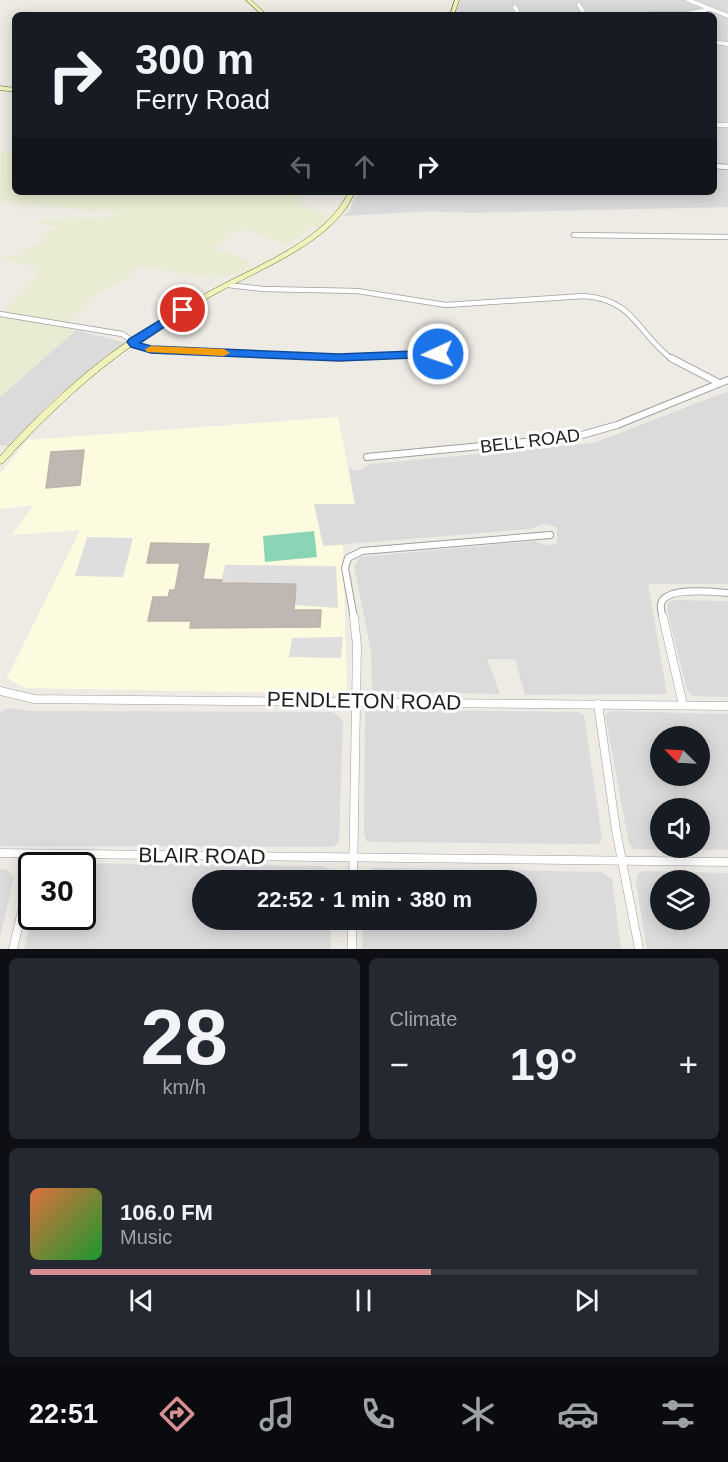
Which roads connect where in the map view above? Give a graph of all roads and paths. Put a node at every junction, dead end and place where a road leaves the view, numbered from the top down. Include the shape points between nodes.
1 (248, 0) edge
2 (688, 0) edge
3 (579, 5) dead end
4 (515, 7) dead end
5 (709, 9) junction
6 (262, 12) edge
7 (518, 12) edge
8 (583, 12) edge
9 (696, 12) edge
10 (728, 16) edge
11 (350, 195) edge
12 (574, 235) dead end
13 (728, 237) edge
14 (228, 285) junction
15 (0, 314) edge
16 (133, 342) junction
17 (455, 353) dead end
18 (728, 380) edge
19 (719, 383) junction
20 (367, 457) dead end
21 (0, 461) edge
22 (550, 535) dead end
23 (728, 593) edge
24 (1, 693) edge
25 (356, 701) junction
26 (598, 704) junction
27 (683, 705) junction
28 (728, 706) edge
29 (0, 853) edge
30 (18, 854) edge
31 (96, 855) edge
32 (353, 857) junction
33 (622, 861) junction
34 (728, 862) edge
35 (353, 870) edge
36 (18, 927) edge
37 (352, 930) edge
38 (13, 949) edge
39 (352, 949) edge
40 (639, 949) edge

1 - 6 main road
2 - 5 street
3 - 8 street
4 - 7 street
5 - 9 street
5 - 10 street
11 - 14 main road via 341,211 317,233
12 - 13 street
14 - 16 main road
14 - 19 street via 357,291 446,305 605,298 627,309 664,354
15 - 16 street via 122,334
16 - 17 street via 151,349 339,357
16 - 21 main road via 67,393
18 - 19 street, BELL ROAD
19 - 20 street, BELL ROAD via 634,419 575,437
22 - 25 street via 362,551 348,558 345,570 355,626
23 - 27 street via 676,592 661,600
24 - 25 street, PENDLETON ROAD via 34,699
25 - 26 street, PENDLETON ROAD
25 - 32 street
26 - 27 street, PENDLETON ROAD
26 - 33 street
27 - 28 street, PENDLETON ROAD
29 - 30 street, BLAIR ROAD
31 - 32 street, BLAIR ROAD
32 - 33 street, BLAIR ROAD
32 - 35 street
33 - 34 street, BLAIR ROAD
33 - 40 street
36 - 38 street
37 - 39 street

